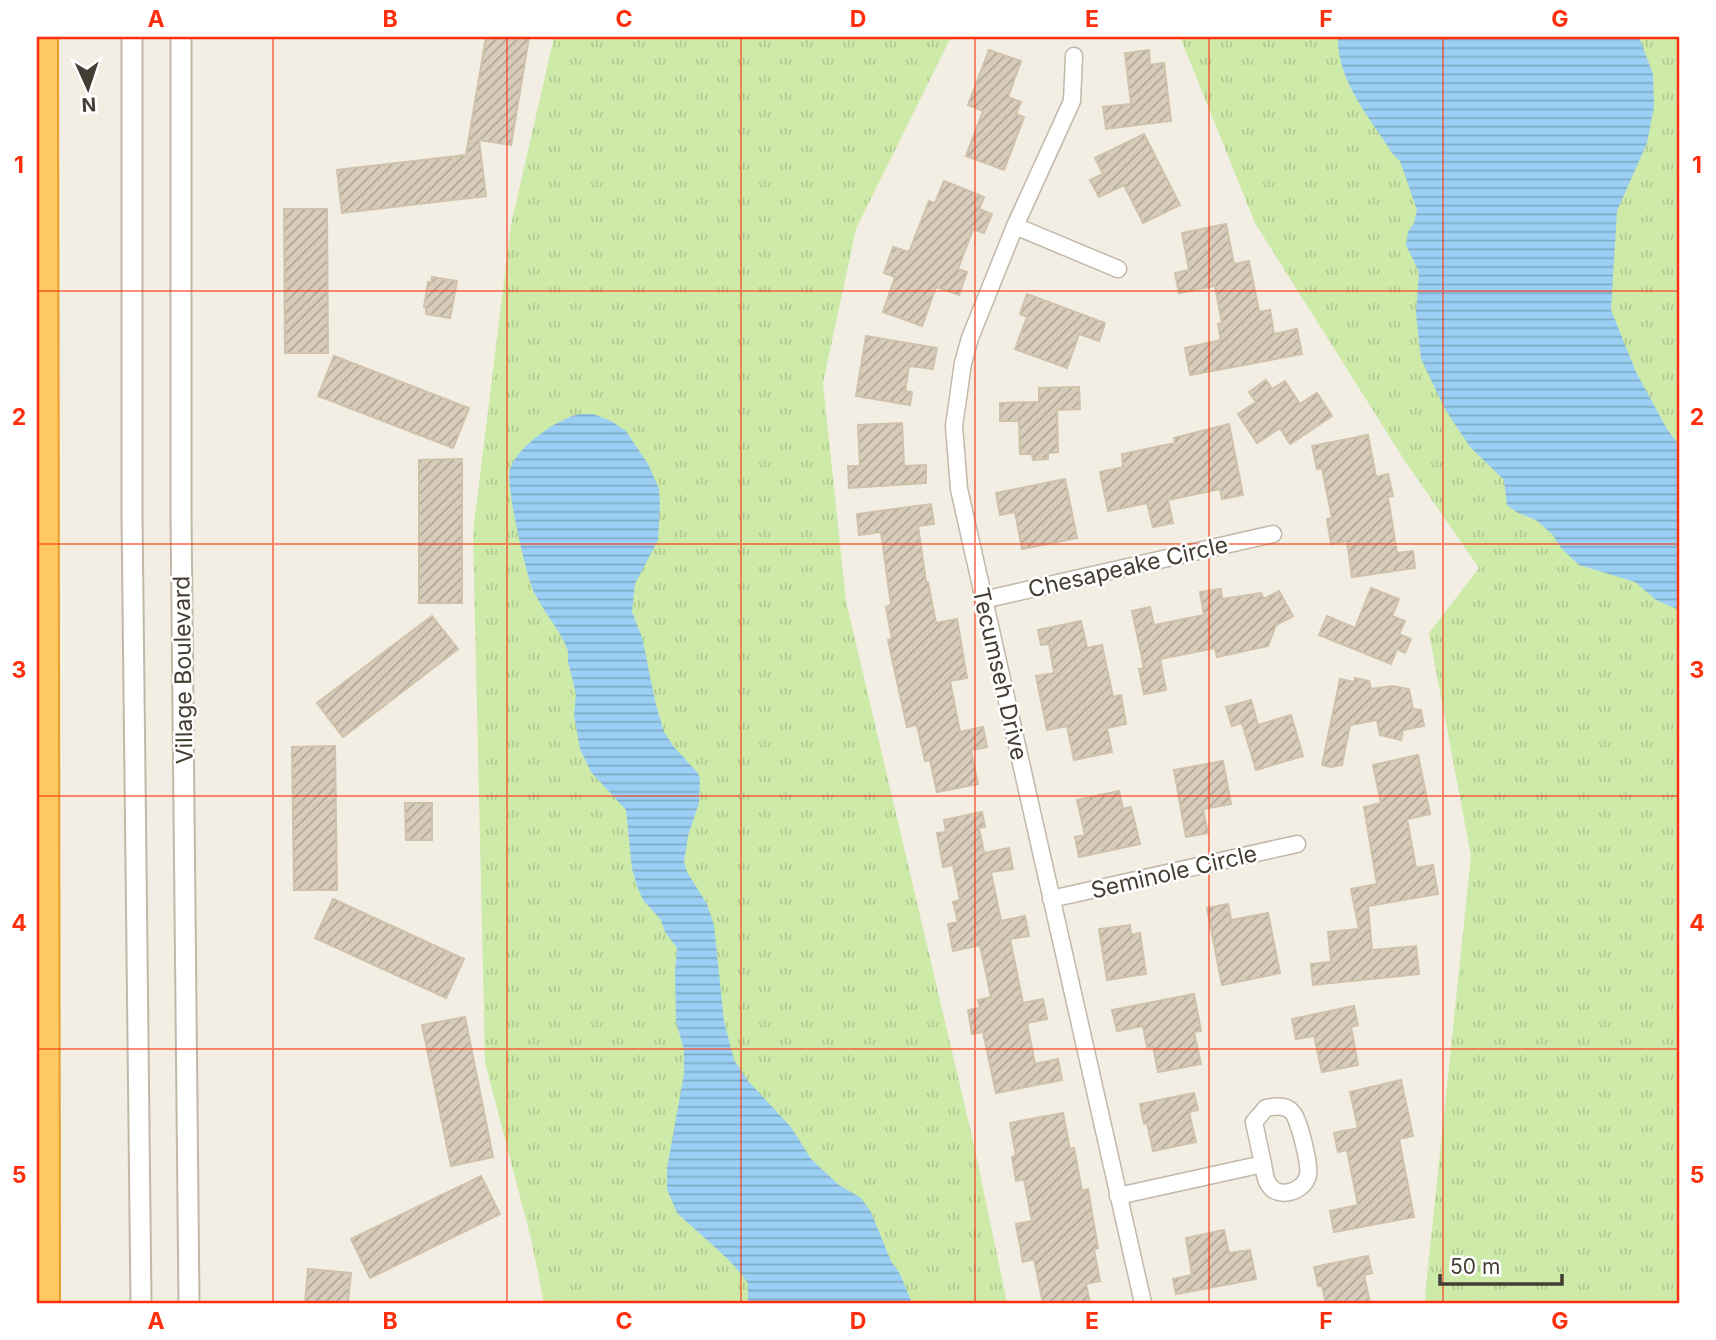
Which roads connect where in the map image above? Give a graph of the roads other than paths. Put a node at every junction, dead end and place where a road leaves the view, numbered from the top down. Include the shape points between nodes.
1 (43, 37) edge
2 (132, 37) edge
3 (181, 37) edge
4 (1074, 56) dead end
5 (1015, 226) junction
6 (1118, 269) dead end
7 (1273, 534) dead end
8 (984, 600) junction
9 (1297, 844) dead end
10 (1051, 900) junction
11 (1262, 1164) junction
12 (1118, 1196) junction
13 (45, 1303) edge
14 (141, 1303) edge
15 (190, 1303) edge
16 (1143, 1303) edge

1 - 13 highway
2 - 14 street
3 - 15 street, Village Boulevard
4 - 5 street, Tecumseh Drive via 1072,101
5 - 6 street
5 - 8 street, Tecumseh Drive via 970,338 956,400 955,464
7 - 8 street, Chesapeake Circle
8 - 10 street, Tecumseh Drive
9 - 10 street, Seminole Circle
10 - 12 street, Tecumseh Drive
11 - 11 street via 1254,1122 1266,1108 1286,1108 1298,1122 1308,1167 1306,1179 1290,1192 1276,1190 1269,1185
11 - 12 street
12 - 16 street, Tecumseh Drive

